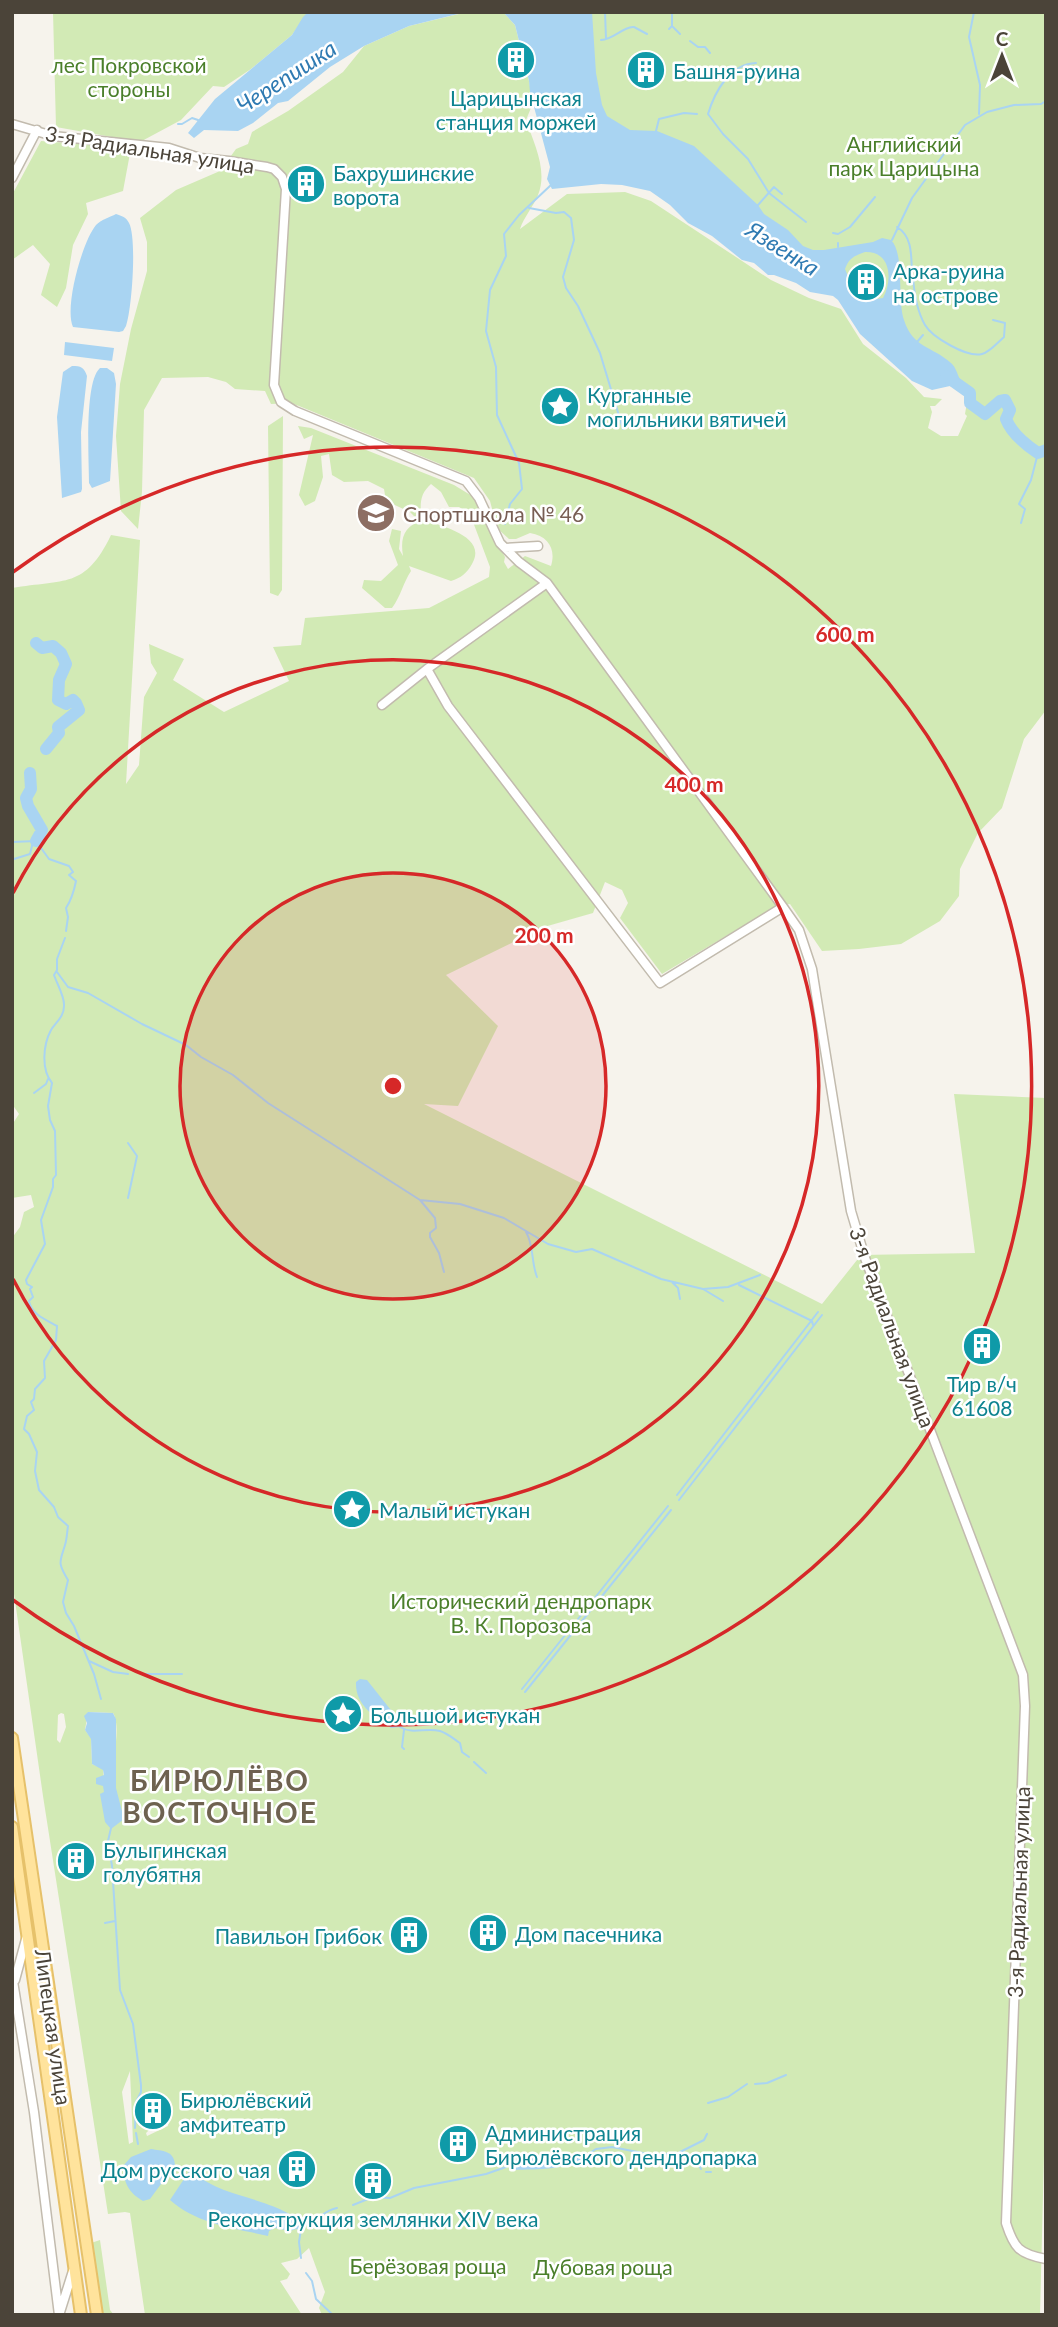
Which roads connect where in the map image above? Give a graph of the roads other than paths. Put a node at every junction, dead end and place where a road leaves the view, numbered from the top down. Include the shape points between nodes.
1 (12, 124) edge
2 (37, 130) junction
3 (12, 178) edge
4 (538, 547) dead end
5 (505, 548) junction
6 (547, 583) junction
7 (427, 670) junction
8 (382, 705) dead end
9 (783, 907) junction
10 (12, 1738) edge
11 (12, 1827) edge
12 (13, 1838) edge
13 (26, 1939) junction
14 (13, 1980) edge
15 (1046, 2259) edge
16 (73, 2270) junction
17 (97, 2312) edge
18 (59, 2315) edge
19 (81, 2315) edge

1 - 2 street, 3-я Радиальная улица
2 - 3 street
2 - 5 street, 3-я Радиальная улица via 53,136 169,148 277,172 286,189 275,356 278,397 295,411 466,481 476,491
4 - 5 street
5 - 6 street, 3-я Радиальная улица
6 - 7 street
6 - 9 street, 3-я Радиальная улица
7 - 8 street
7 - 9 street via 448,706 660,983
9 - 15 street, 3-я Радиальная улица via 799,930 812,969 851,1211 865,1258 1023,1675 1026,1706 1006,2222 1012,2242 1026,2255
10 - 17 main road, Липецкая улица
11 - 12 main road, Липецкая улица
12 - 13 main road, Липецкая улица
13 - 14 street
13 - 16 main road, Липецкая улица
14 - 18 street
16 - 18 street
16 - 19 main road, Липецкая улица

